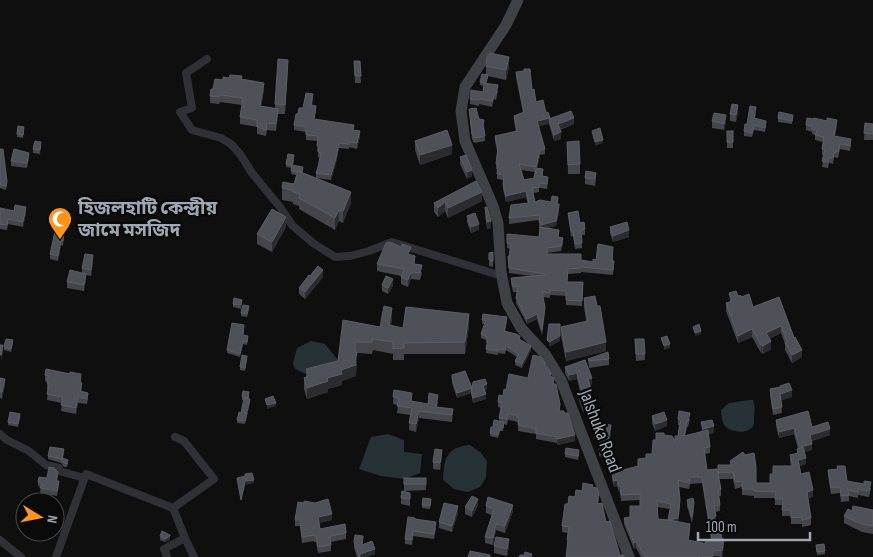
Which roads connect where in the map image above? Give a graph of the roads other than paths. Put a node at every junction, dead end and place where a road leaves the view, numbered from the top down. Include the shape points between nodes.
1 (518, 0) edge
2 (207, 59) dead end
3 (502, 276) junction
4 (0, 434) edge
5 (175, 437) dead end
6 (84, 478) junction
7 (173, 508) junction
8 (185, 538) junction
9 (0, 540) edge
10 (21, 557) edge
11 (56, 557) edge
12 (167, 557) edge
13 (194, 557) edge
14 (629, 557) edge

1 - 3 street, Jalshuka Road via 506,25 465,87 461,110 465,141 498,224
2 - 3 street via 186,72 192,108 180,112 192,130 231,144 292,225 313,243 335,257 369,251 392,242
3 - 14 street, Jalshuka Road via 507,303 521,328 545,354 562,380
4 - 6 street via 46,465
5 - 7 street via 184,441 214,479
6 - 7 street via 86,474
6 - 11 street
7 - 8 street
8 - 12 street via 164,549
8 - 13 street
9 - 10 street

